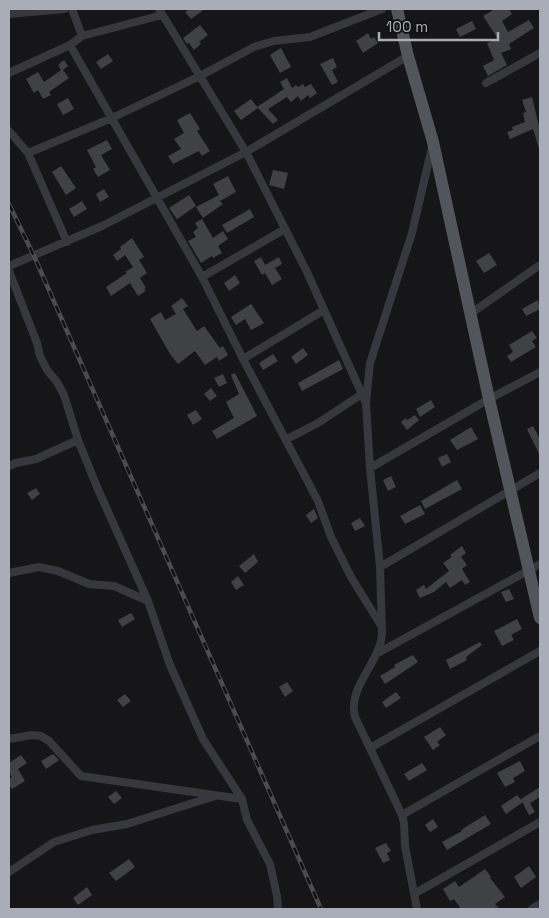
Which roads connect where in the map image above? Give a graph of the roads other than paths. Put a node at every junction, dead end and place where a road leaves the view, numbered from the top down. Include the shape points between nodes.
1 (65, 9) edge
2 (72, 9) edge
3 (382, 9) edge
4 (397, 9) edge
5 (160, 12) edge
6 (9, 14) edge
7 (82, 36) junction
8 (70, 45) junction
9 (540, 53) edge
10 (408, 56) junction
11 (9, 73) edge
12 (200, 76) junction
13 (486, 83) dead end
14 (112, 118) junction
15 (9, 131) edge
16 (434, 142) junction
17 (246, 152) junction
18 (28, 153) junction
19 (157, 198) junction
20 (285, 229) junction
21 (67, 242) junction
22 (9, 266) edge
23 (538, 266) edge
24 (9, 271) edge
25 (540, 276) edge
26 (202, 277) junction
27 (324, 310) junction
28 (470, 314) junction
29 (243, 359) junction
30 (540, 372) edge
31 (362, 394) junction
32 (489, 399) junction
33 (366, 403) junction
34 (287, 439) junction
35 (78, 440) junction
36 (9, 466) edge
37 (370, 468) junction
38 (540, 473) edge
39 (511, 489) junction
40 (380, 567) junction
41 (535, 567) edge
42 (9, 573) edge
43 (148, 601) junction
44 (540, 618) edge
45 (380, 624) junction
46 (540, 651) edge
47 (378, 653) junction
48 (540, 736) edge
49 (9, 739) edge
50 (370, 748) junction
51 (216, 796) junction
52 (242, 799) junction
53 (402, 815) junction
54 (540, 822) edge
55 (9, 872) edge
56 (414, 894) junction
57 (540, 904) edge
58 (278, 909) edge
59 (417, 909) edge
60 (532, 909) edge

1 - 6 street
2 - 7 street
3 - 12 street via 310,37 254,46
4 - 10 main road
5 - 7 street
5 - 12 street
7 - 8 street
8 - 11 street
8 - 14 street
9 - 13 street
10 - 16 main road
10 - 17 street
12 - 14 street
12 - 17 street
14 - 18 street
14 - 19 street
15 - 18 street
16 - 28 main road
16 - 33 street via 412,233 370,363
17 - 19 street
17 - 20 street
18 - 21 street
19 - 21 street
19 - 26 street
20 - 26 street
20 - 27 street
21 - 22 street
23 - 25 street
23 - 28 street
24 - 35 street via 40,356 64,395
26 - 29 street
27 - 29 street
27 - 31 street
28 - 32 main road
29 - 34 street
30 - 32 street
31 - 33 street
31 - 34 street
32 - 37 street
32 - 39 main road
33 - 37 street
34 - 45 street via 351,577
35 - 36 street via 36,459
35 - 43 street
37 - 40 street
38 - 39 street
39 - 40 street
39 - 41 main road
40 - 45 street
41 - 44 main road
41 - 47 street
42 - 43 street via 39,567 89,584 114,586
43 - 52 street via 170,665 203,739
45 - 47 street
46 - 50 street
47 - 50 street via 356,695 353,709
48 - 53 street
49 - 51 street via 42,736 81,776
50 - 53 street
51 - 52 street
51 - 55 street via 127,824 92,830 54,842
52 - 58 street via 247,820 270,864
53 - 56 street
54 - 56 street
56 - 59 street
57 - 60 street

